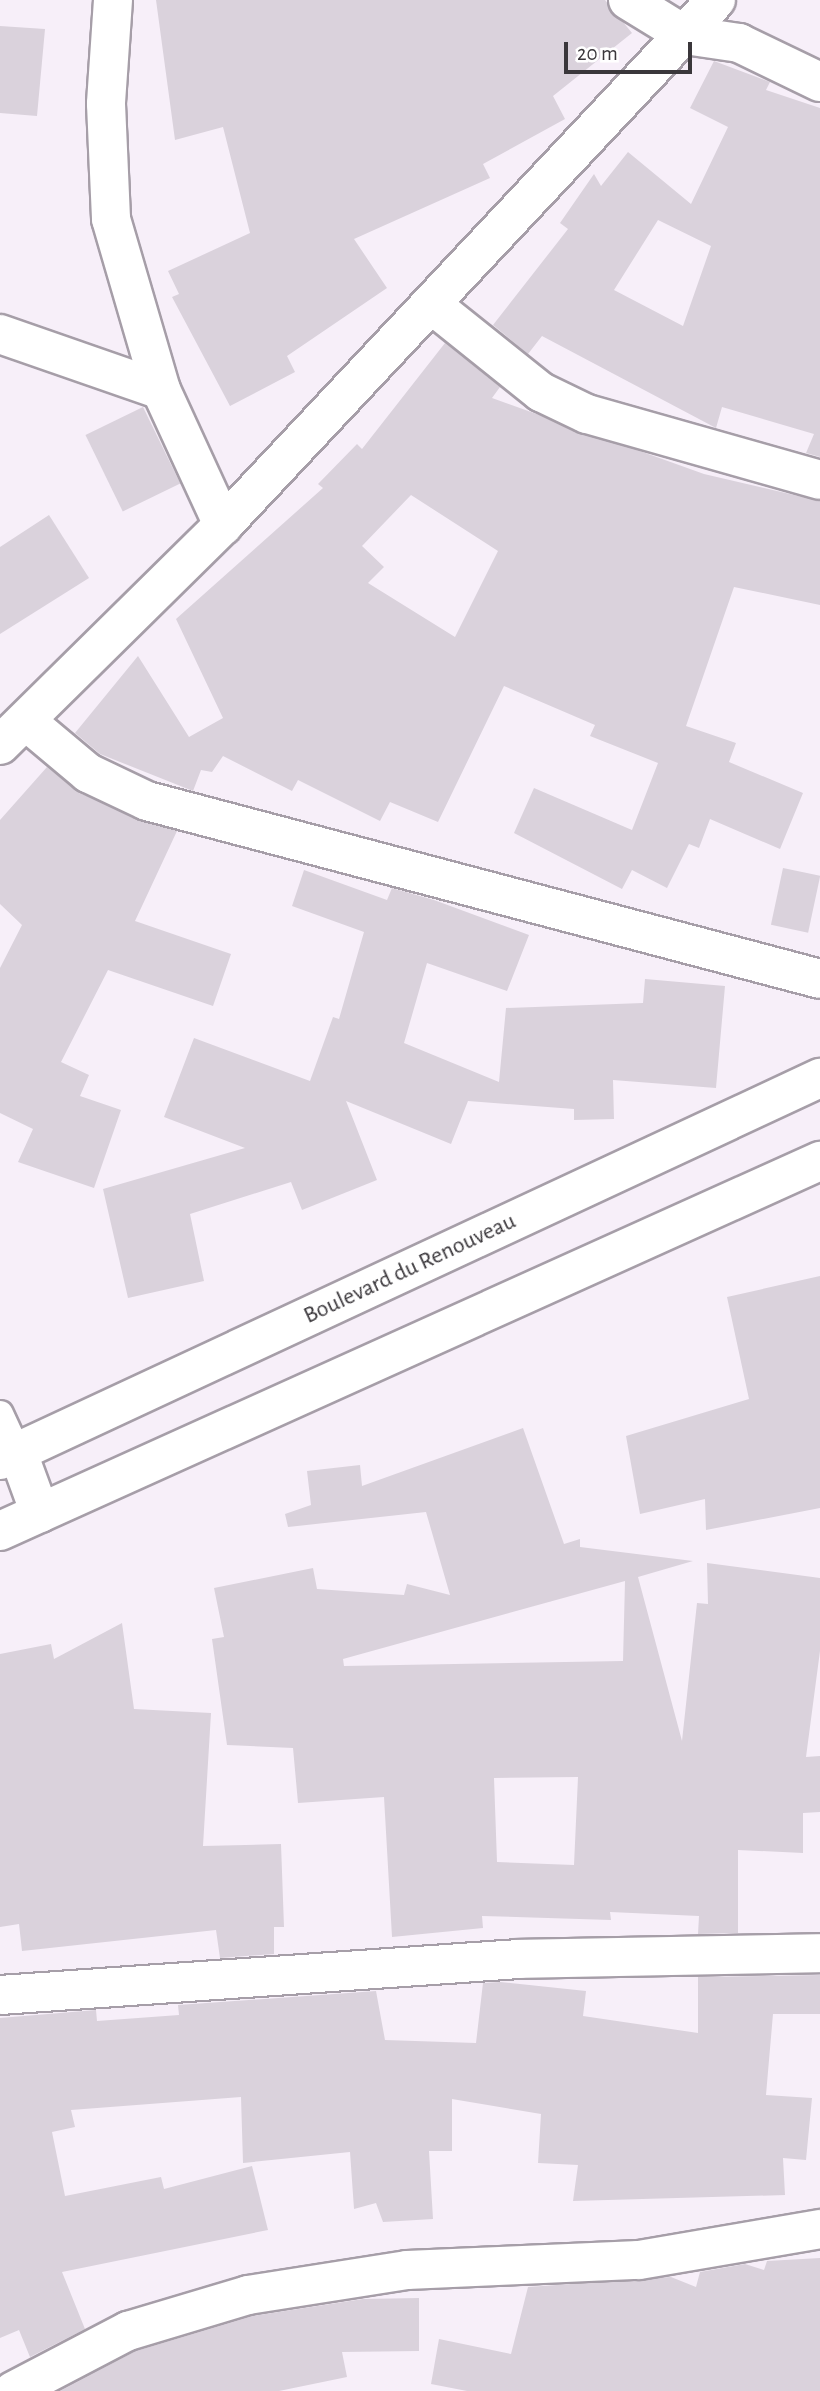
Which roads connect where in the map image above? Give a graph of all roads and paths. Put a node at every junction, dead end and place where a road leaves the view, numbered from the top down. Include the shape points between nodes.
1 (113, 0) edge
2 (628, 0) edge
3 (716, 0) edge
4 (685, 35) junction
5 (820, 82) edge
6 (431, 304) junction
7 (0, 334) edge
8 (161, 390) junction
9 (820, 480) edge
10 (223, 525) junction
11 (13, 733) edge
12 (820, 979) edge
13 (820, 1078) edge
14 (820, 1161) edge
15 (0, 1415) edge
16 (9, 1457) edge
17 (40, 1513) junction
18 (0, 1531) edge
19 (820, 1953) edge
20 (0, 1995) edge
21 (820, 2229) edge
22 (13, 2391) edge

1 - 8 main road via 106,104 111,219
2 - 4 main road
3 - 4 main road
4 - 5 main road via 739,43
4 - 6 main road
6 - 9 main road via 541,392 587,414
6 - 10 main road
7 - 8 main road
8 - 10 main road
10 - 11 main road
11 - 12 main road via 147,800
13 - 16 main road, Boulevard du Renouveau
14 - 17 main road
15 - 16 lane
16 - 17 main road
17 - 18 main road
19 - 20 main road via 519,1959
21 - 22 main road via 639,2260 407,2270 248,2295 128,2331

